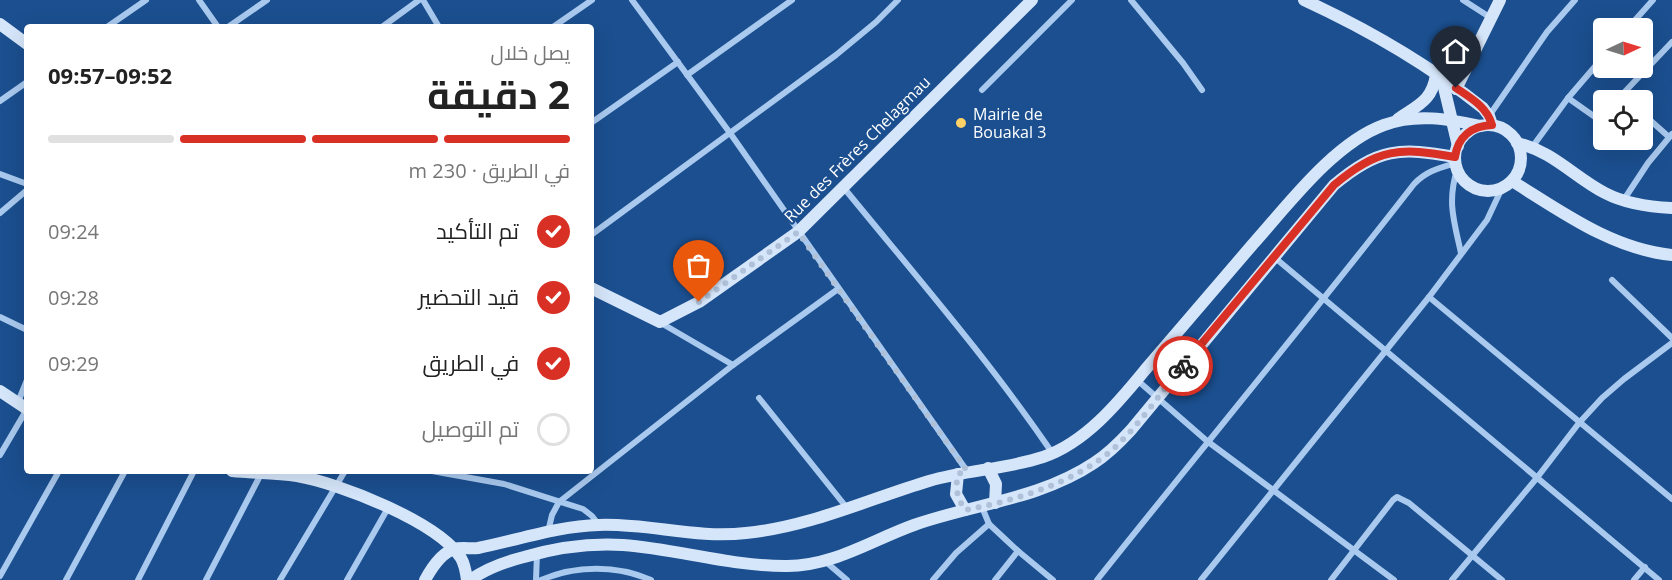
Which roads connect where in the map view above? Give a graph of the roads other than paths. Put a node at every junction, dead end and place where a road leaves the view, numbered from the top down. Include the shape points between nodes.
1 (146, 0) edge
2 (199, 0) edge
3 (267, 0) edge
4 (421, 0) edge
5 (592, 0) edge
6 (632, 0) edge
7 (792, 0) edge
8 (898, 0) edge
9 (1032, 0) edge
10 (1072, 0) edge
11 (1131, 0) edge
12 (1304, 0) edge
13 (1463, 0) edge
14 (1500, 0) edge
15 (1575, 0) edge
16 (1653, 0) edge
17 (1491, 18) junction
18 (1637, 18) edge
19 (0, 24) edge
20 (110, 24) edge
21 (216, 24) edge
22 (232, 24) edge
23 (386, 24) edge
24 (437, 24) edge
25 (557, 24) edge
26 (24, 42) edge
27 (1672, 42) edge
28 (1653, 59) edge
29 (678, 62) junction
30 (1593, 69) edge
31 (687, 75) junction
32 (1439, 77) junction
33 (24, 84) edge
34 (1456, 88) junction
35 (982, 90) dead end
36 (1202, 90) dead end
37 (1568, 98) junction
38 (0, 101) edge
39 (1593, 116) edge
40 (1451, 120) junction
41 (594, 121) edge
42 (1393, 122) junction
43 (1487, 122) junction
44 (1653, 122) edge
45 (730, 133) junction
46 (1670, 136) edge
47 (1517, 143) junction
48 (1533, 146) junction
49 (1456, 159) junction
50 (0, 174) edge
51 (24, 183) edge
52 (1507, 185) junction
53 (844, 188) junction
54 (24, 193) edge
55 (1623, 201) junction
56 (1672, 208) edge
57 (0, 213) edge
58 (798, 232) junction
59 (594, 233) edge
60 (1461, 253) junction
61 (1672, 255) edge
62 (1274, 256) junction
63 (1612, 280) dead end
64 (594, 289) edge
65 (838, 289) junction
66 (1429, 297) junction
67 (1325, 298) junction
68 (0, 317) edge
69 (660, 322) junction
70 (24, 329) edge
71 (1672, 338) edge
72 (1672, 343) edge
73 (1386, 349) junction
74 (733, 365) junction
75 (1137, 380) junction
76 (0, 391) edge
77 (759, 398) dead end
78 (1156, 398) junction
79 (24, 406) edge
80 (1579, 423) junction
81 (1207, 441) junction
82 (1053, 453) junction
83 (0, 455) edge
84 (988, 468) junction
85 (962, 473) junction
86 (57, 474) edge
87 (123, 474) edge
88 (192, 474) edge
89 (261, 474) joint
90 (343, 474) edge
91 (448, 474) edge
92 (478, 474) edge
93 (1536, 478) junction
94 (479, 480) junction
95 (336, 487) junction
96 (1273, 489) junction
97 (1672, 499) edge
98 (559, 502) junction
99 (995, 503) junction
100 (982, 507) junction
101 (388, 508) junction
102 (847, 508) junction
103 (965, 510) junction
104 (989, 524) junction
105 (599, 525) junction
106 (548, 532) junction
107 (454, 549) junction
108 (1353, 550) junction
109 (1018, 552) junction
110 (537, 553) junction
111 (1472, 556) junction
112 (825, 561) junction
113 (1645, 567) junction
114 (0, 576) edge
115 (66, 580) edge
116 (138, 580) edge
117 (206, 580) edge
118 (280, 580) edge
119 (347, 580) edge
120 (425, 580) edge
121 (469, 580) edge
122 (536, 580) edge
123 (542, 580) edge
124 (651, 580) edge
125 (847, 580) edge
126 (933, 580) edge
127 (995, 580) edge
128 (1053, 580) edge
129 (1097, 580) edge
130 (1202, 580) edge
131 (1330, 580) edge
132 (1394, 580) edge
133 (1452, 580) edge
134 (1502, 580) edge
135 (1634, 580) edge
136 (1659, 580) edge

1 - 20 street
2 - 21 street
3 - 22 street
4 - 23 street
4 - 24 street
5 - 25 street
6 - 29 street
7 - 31 street
8 - 45 street via 851,44
9 - 53 main road, Rue des Frères Chelagmau
10 - 35 street
11 - 36 street
12 - 32 main road via 1362,29
13 - 17 street
14 - 17 main road
15 - 43 street via 1547,32
16 - 18 street
17 - 34 main road
19 - 26 main road
27 - 28 street
29 - 31 street
29 - 41 street
30 - 37 street
31 - 45 street
32 - 34 main road
32 - 40 main road
32 - 42 main road via 1428,98
33 - 38 street
34 - 43 main road via 1483,108
37 - 39 street
37 - 48 street
40 - 42 main road via 1419,118
40 - 43 main road
40 - 49 main road
42 - 75 main road via 1334,156
43 - 47 main road via 1511,134
43 - 49 main road via 1463,136
44 - 46 street
45 - 58 street
45 - 59 street
46 - 55 street
47 - 48 main road
47 - 52 main road via 1521,156 1519,170
48 - 55 main road
49 - 52 main road via 1465,181 1476,189 1489,191
49 - 60 street via 1451,206
49 - 62 main road via 1407,150 1382,154 1354,168 1334,185
49 - 67 street via 1413,184
50 - 51 street
52 - 60 street via 1487,220
52 - 61 main road via 1626,245
53 - 58 main road, Rue des Frères Chelagmau
53 - 82 street via 950,315
54 - 57 street
55 - 56 main road
58 - 65 street
58 - 69 main road, Rue des Frères Chelagmau via 699,302
60 - 66 street
62 - 67 street
62 - 78 main road
63 - 71 street
64 - 69 main road
65 - 74 street
65 - 85 street
66 - 73 street
66 - 80 street
67 - 73 street
67 - 81 street
68 - 70 street
69 - 74 street
72 - 80 street via 1617,385
73 - 93 street
73 - 96 street
74 - 98 street
75 - 78 street
75 - 82 main road via 1082,435
76 - 79 main road
77 - 102 street
78 - 81 street
78 - 99 main road via 1131,430 1095,463 1047,487
79 - 83 street
80 - 93 street
80 - 97 street
81 - 96 street
81 - 129 street
82 - 84 main road
84 - 85 main road
84 - 99 main road via 996,484
85 - 102 main road
85 - 103 main road via 956,494
86 - 114 street
87 - 115 street
88 - 116 street
89 - 95 main road via 298,476
89 - 117 street
90 - 95 street
91 - 94 street
92 - 94 street
93 - 111 street
93 - 113 street
94 - 98 street
95 - 101 main road
95 - 118 street
96 - 108 street
96 - 130 street
98 - 105 street via 584,509
98 - 106 street
99 - 100 main road
100 - 103 main road
100 - 104 street
101 - 107 main road via 432,530
101 - 119 street
102 - 105 main road via 790,526 746,533 688,533
103 - 112 main road via 900,530
104 - 109 street
104 - 126 street
105 - 106 main road
106 - 107 main road via 477,548
107 - 120 main road via 444,555
107 - 121 main road
108 - 111 street via 1397,497
108 - 131 street
108 - 132 street
109 - 127 street
109 - 128 street
110 - 112 main road via 622,545 759,565 804,566
110 - 121 main road via 499,564
110 - 122 street
111 - 133 street
111 - 134 street
112 - 125 street
113 - 135 street
113 - 136 street
123 - 124 street via 599,568

